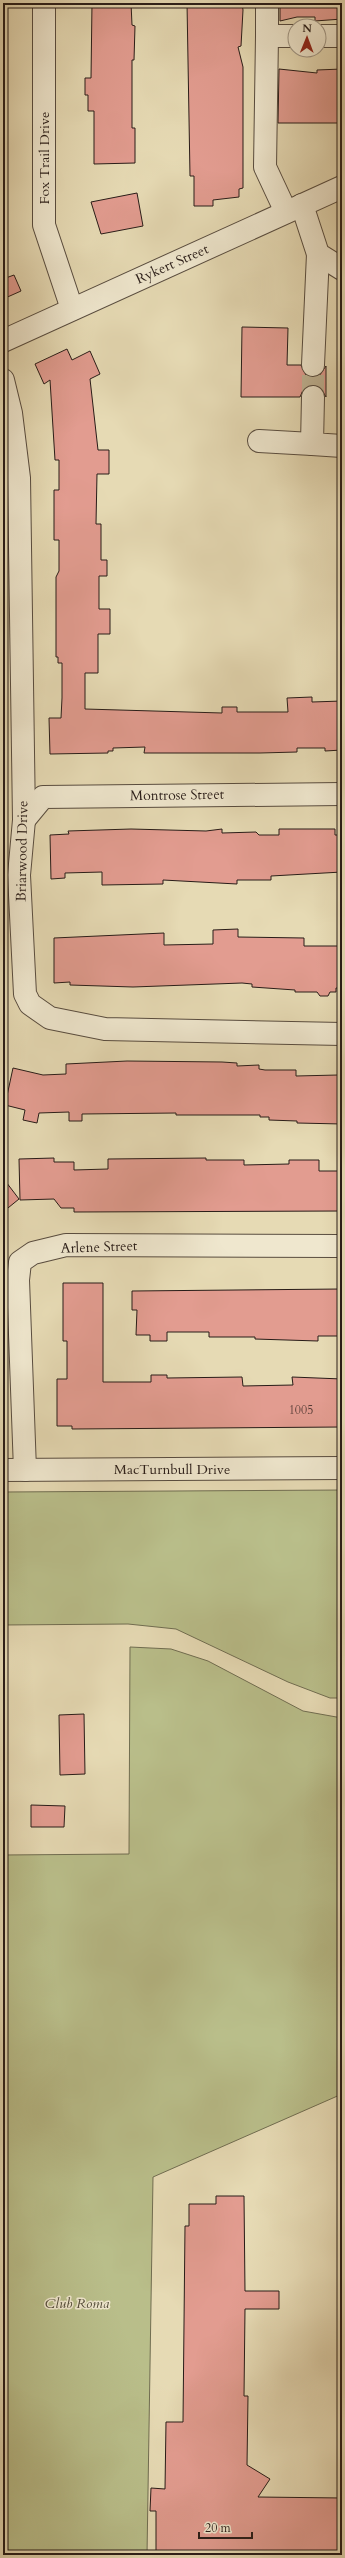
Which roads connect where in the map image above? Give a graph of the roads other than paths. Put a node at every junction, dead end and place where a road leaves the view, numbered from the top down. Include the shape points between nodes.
1 (44, 3) edge
2 (267, 3) edge
3 (267, 36) junction
4 (287, 36) edge
5 (327, 36) edge
6 (342, 36) edge
7 (342, 187) edge
8 (294, 209) junction
9 (318, 254) junction
10 (342, 269) edge
11 (72, 309) junction
12 (3, 341) edge
13 (313, 366) tunnel mouth
14 (3, 380) edge
15 (313, 397) tunnel mouth
16 (259, 441) dead end
17 (312, 444) junction
18 (342, 446) edge
19 (342, 794) edge
20 (24, 820) junction
21 (342, 1034) edge
22 (342, 1246) edge
23 (342, 1468) edge
24 (3, 1470) edge
25 (25, 1470) junction

1 - 11 street, Fox Trail Drive via 44,225
2 - 3 street
3 - 4 street
3 - 8 street via 265,167
5 - 6 street
7 - 8 street, Rykert Street
8 - 9 street
8 - 11 street, Rykert Street
9 - 10 street
9 - 13 street
11 - 12 street, Rykert Street
14 - 20 street, Briarwood Drive via 12,413 19,478
15 - 17 street
16 - 17 street
17 - 18 street
19 - 20 street, Montrose Street via 43,796
20 - 21 street, Briarwood Drive via 19,875 25,994 30,1004 50,1018 105,1028
22 - 25 street, Arlene Street via 66,1245 33,1254 20,1262 18,1280
23 - 25 street, MacTurnbull Drive
24 - 25 street, MacTurnbull Drive

